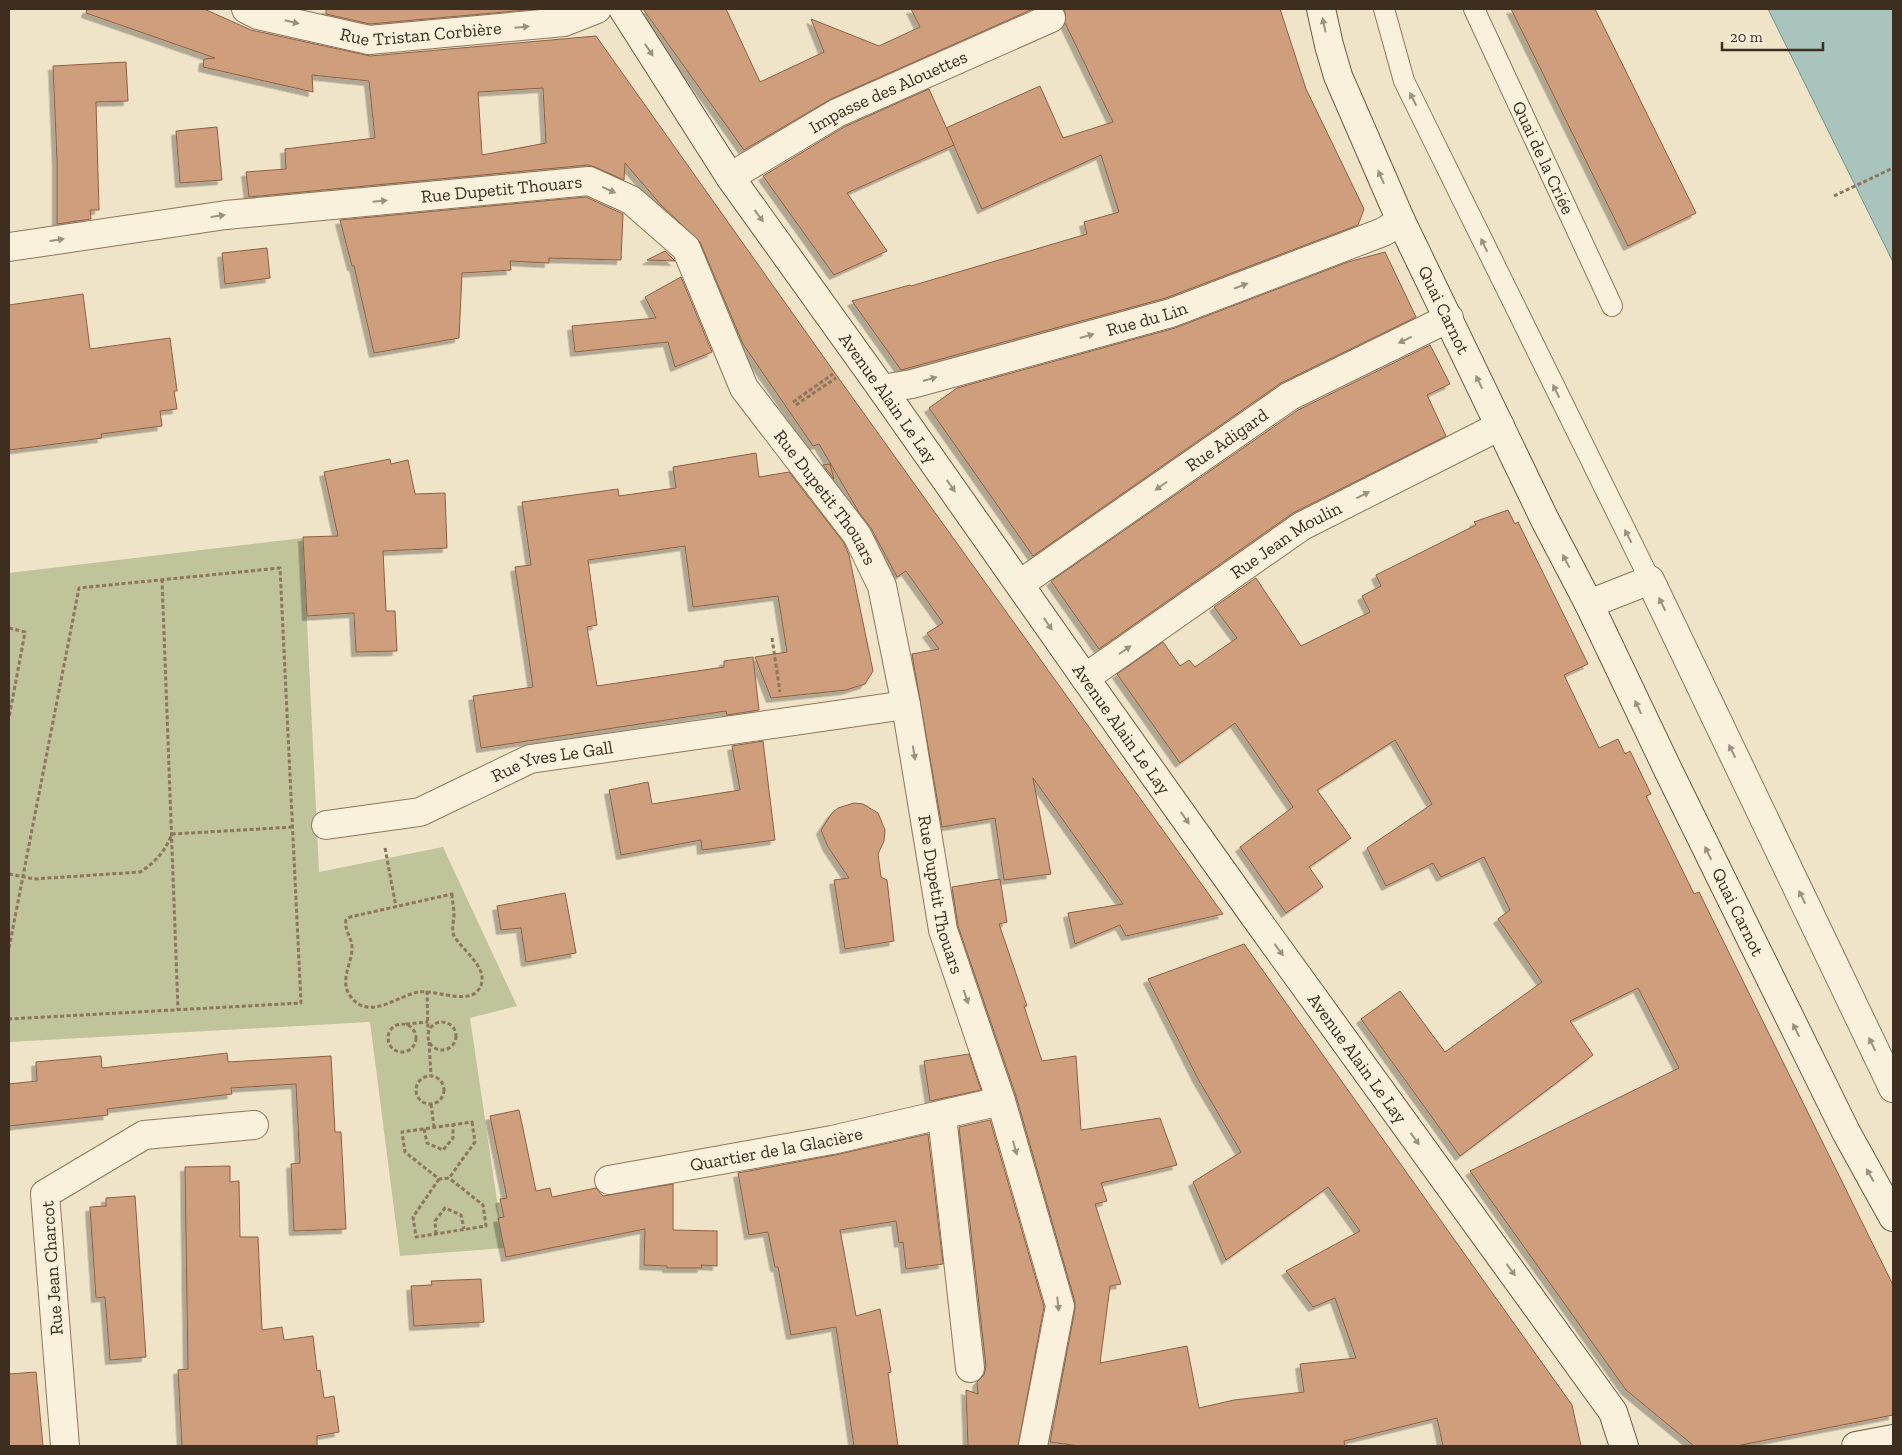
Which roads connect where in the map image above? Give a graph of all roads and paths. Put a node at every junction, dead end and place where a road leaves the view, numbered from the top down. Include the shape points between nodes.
1 (246, 9) edge
2 (597, 9) edge
3 (622, 9) edge
4 (1321, 9) edge
5 (1384, 9) edge
6 (1474, 9) edge
7 (1052, 18) dead end
8 (1893, 168) edge
9 (730, 177) junction
10 (1834, 196) dead end
11 (1401, 221) junction
12 (9, 247) edge
13 (1612, 306) dead end
14 (1449, 318) junction
15 (860, 357) junction
16 (882, 388) junction
17 (769, 421) junction
18 (1500, 426) junction
19 (162, 579) junction
20 (1650, 580) junction
21 (1020, 584) junction
22 (1589, 604) junction
23 (9, 628) edge
24 (772, 638) dead end
25 (1085, 678) junction
26 (906, 704) junction
27 (9, 718) edge
28 (785, 722) junction
29 (379, 818) junction
30 (326, 825) joint
31 (292, 827) junction
32 (172, 834) junction
33 (9, 874) edge
34 (23, 877) junction
35 (396, 907) junction
36 (9, 948) edge
37 (427, 991) junction
38 (178, 1010) junction
39 (9, 1019) edge
40 (428, 1022) junction
41 (403, 1024) junction
42 (429, 1037) junction
43 (431, 1076) junction
44 (1893, 1088) edge
45 (1001, 1101) junction
46 (431, 1104) junction
47 (942, 1116) junction
48 (254, 1124) dead end
49 (453, 1125) junction
50 (434, 1128) junction
51 (424, 1129) junction
52 (448, 1178) junction
53 (439, 1179) junction
54 (609, 1180) dead end
55 (1893, 1217) edge
56 (464, 1229) junction
57 (436, 1234) junction
58 (970, 1368) dead end
59 (1893, 1439) edge
60 (65, 1446) edge
61 (1033, 1446) edge
62 (1624, 1446) edge
63 (1856, 1446) edge

1 -> 2 street, Rue Tristan Corbière via 258,15 369,40 564,22
3 -> 9 street, Avenue Alain Le Lay
11 -> 4 street, Quai Carnot via 1338,76
20 -> 5 lane via 1404,81
6 - 13 lane, Quai de la Criée
7 - 9 street, Impasse des Alouettes via 837,113
8 - 10 path
9 -> 15 street, Avenue Alain Le Lay
11 - 14 street, Quai Carnot
16 -> 11 street, Rue du Lin via 912,384 1171,313 1383,232
12 -> 17 street, Rue Dupetit Thouars via 226,215 589,181 631,200 686,248 744,388
18 -> 14 street, Quai Carnot
14 -> 21 street, Rue Adigard via 1290,396
15 - 16 street, Avenue Alain Le Lay
15 - 17 path
16 -> 21 street, Avenue Alain Le Lay
17 - 26 street, Rue Dupetit Thouars via 857,535 882,586
22 -> 18 street, Quai Carnot
25 -> 18 street, Rue Jean Moulin via 1302,526
19 - 31 path via 280,568
19 - 32 path
19 - 34 path via 79,588
20 - 22 street
44 -> 20 street
21 -> 25 street, Avenue Alain Le Lay
55 -> 22 street, Quai Carnot via 1842,1123
23 - 27 path via 25,632
24 - 28 path
25 -> 62 street, Avenue Alain Le Lay via 1613,1412
26 - 28 street, Rue Yves Le Gall
26 -> 45 street, Rue Dupetit Thouars via 943,930
28 - 29 street, Rue Yves Le Gall via 530,758 420,812
29 - 30 street, Rue Yves Le Gall
29 - 35 path
30 - 31 path
31 - 32 path
31 - 38 path via 301,1003
32 - 34 path via 166,849 140,872
32 - 38 path
33 - 34 path
34 - 36 path
35 - 37 path via 346,920 352,948 345,987 361,1006 378,1007
35 - 37 path via 452,894 454,937 482,975 482,984 468,996
37 - 40 path
38 - 39 path
40 - 41 path
40 - 42 path
41 - 41 path via 388,1034 389,1043 398,1052 410,1049 415,1041 411,1028
42 - 42 path via 432,1045 439,1049 451,1046 456,1039 455,1030 443,1022 431,1028
42 - 43 path
43 - 46 path via 440,1080 444,1088 442,1097
43 - 46 path via 422,1079 416,1091 422,1102
45 - 47 street, Quartier de la Glacière
45 -> 61 street, Rue Dupetit Thouars via 1060,1306
46 - 50 path
47 - 54 street, Quartier de la Glacière via 781,1150
47 - 58 street
48 - 60 street, Rue Jean Charcot via 144,1135 45,1194
49 - 50 path
49 - 51 path via 453,1138 443,1150 427,1143
49 - 52 path via 472,1122 475,1142
50 - 51 path
51 - 53 path via 402,1132 405,1152
52 - 53 path
52 - 56 path via 483,1206 486,1226
53 - 57 path via 413,1217 416,1237
56 - 57 path
56 - 57 path via 461,1215 445,1208 435,1221
59 - 63 street

